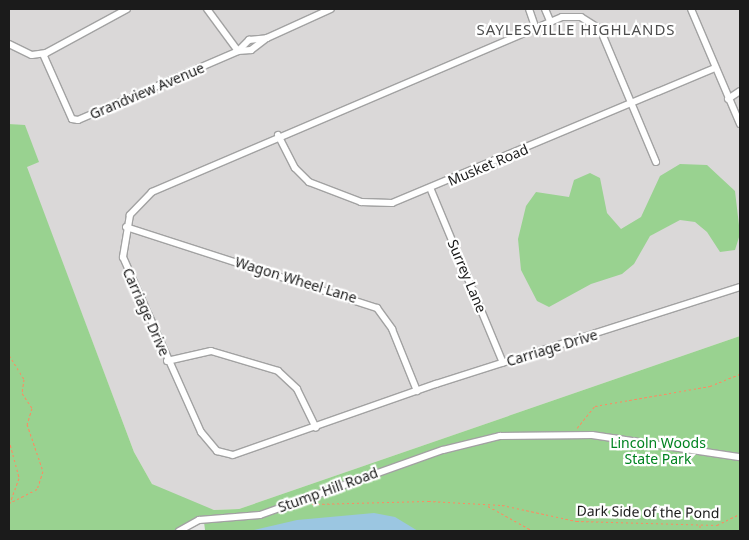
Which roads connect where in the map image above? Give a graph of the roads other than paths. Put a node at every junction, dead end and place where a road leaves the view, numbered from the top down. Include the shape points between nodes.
1 (127, 9) edge
2 (207, 9) edge
3 (331, 9) edge
4 (529, 9) edge
5 (545, 9) edge
6 (691, 9) edge
7 (550, 21) junction
8 (535, 26) junction
9 (267, 38) junction
10 (9, 44) edge
11 (238, 51) junction
12 (43, 54) junction
13 (715, 68) junction
14 (740, 91) edge
15 (728, 99) junction
16 (631, 104) junction
17 (740, 124) edge
18 (278, 135) junction
19 (656, 162) dead end
20 (431, 190) junction
21 (126, 226) junction
22 (740, 288) edge
23 (167, 361) junction
24 (503, 363) junction
25 (417, 391) junction
26 (316, 428) junction
27 (740, 457) edge
28 (180, 531) edge

1 - 12 street
2 - 11 street
3 - 9 street, Grandview Avenue
4 - 8 street
5 - 7 street
6 - 13 street
7 - 8 street, Carriage Drive
7 - 16 street, Carriage Drive via 576,16 595,24 605,37
8 - 18 street, Carriage Drive
9 - 11 street, Grandview Avenue via 252,50
9 - 11 street, Grandview Avenue via 249,40
10 - 12 street via 25,54
11 - 12 street, Grandview Avenue via 75,121
13 - 15 street
13 - 16 street, Musket Road
14 - 15 street
15 - 17 street
16 - 19 street, Carriage Drive
16 - 20 street, Musket Road
18 - 20 street, Musket Road via 295,168 322,189 371,204 392,203
18 - 21 street, Carriage Drive via 152,192 136,206
20 - 24 street, Surrey Lane
21 - 23 street, Carriage Drive via 124,266
21 - 25 street, Wagon Wheel Lane via 377,308 392,329
22 - 24 street, Carriage Drive
23 - 26 street via 210,352 278,371 297,389
23 - 26 street, Carriage Drive via 201,432 217,451 241,454
24 - 25 street, Carriage Drive
25 - 26 street, Carriage Drive
27 - 28 street, Stump Hill Road via 571,434 476,440 260,515 199,520

